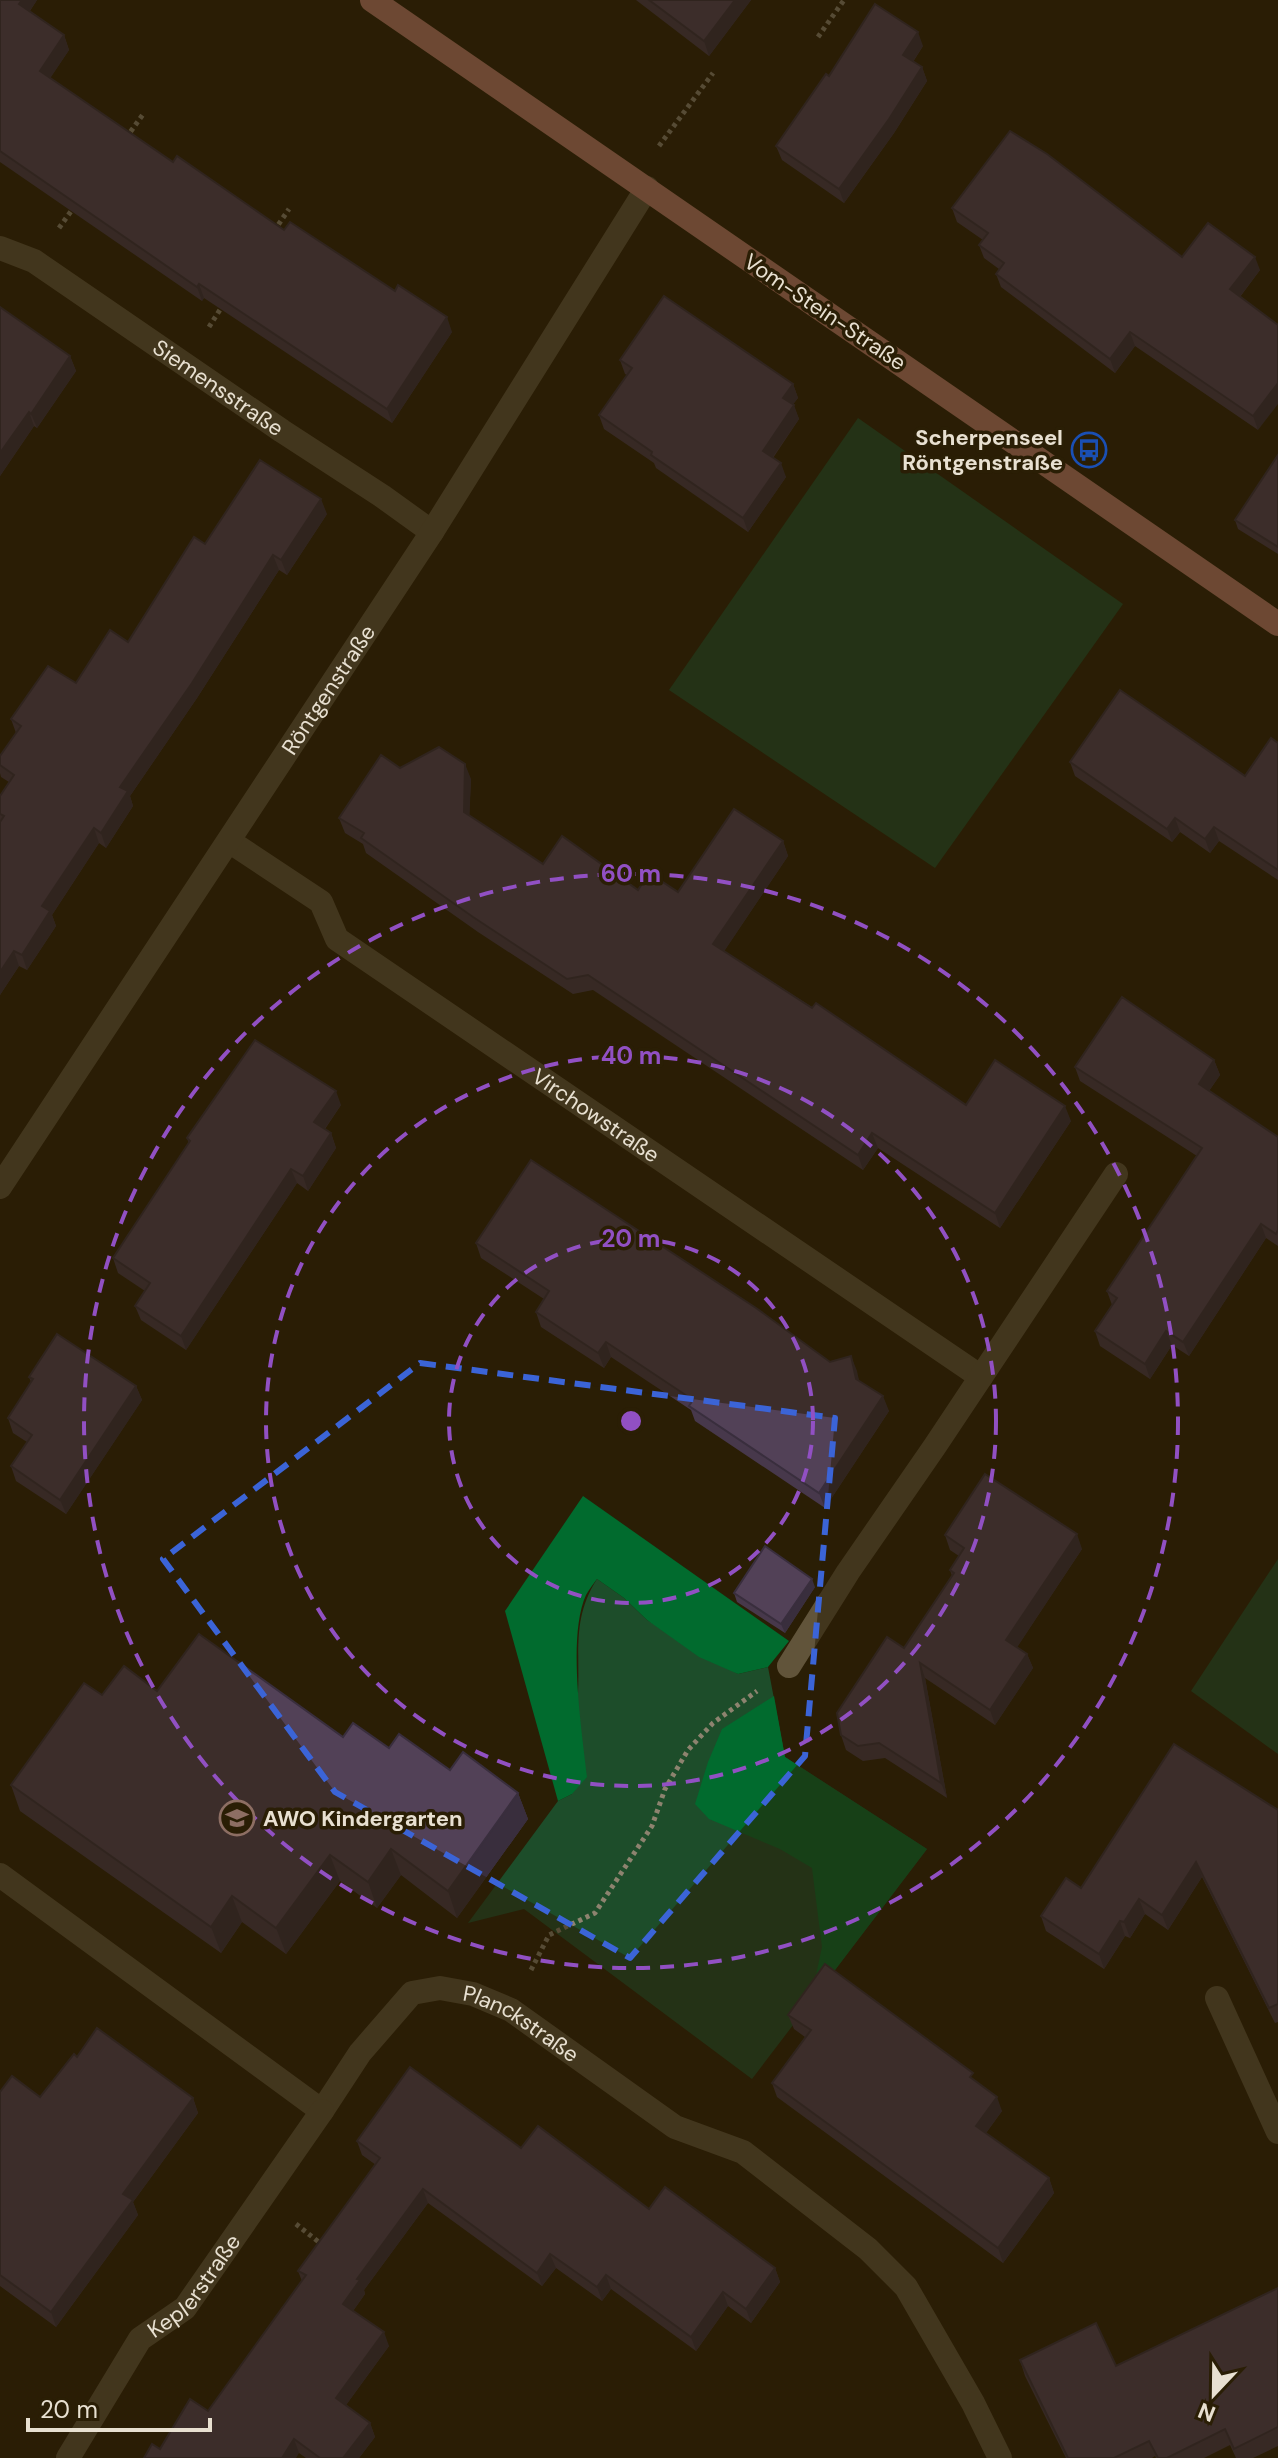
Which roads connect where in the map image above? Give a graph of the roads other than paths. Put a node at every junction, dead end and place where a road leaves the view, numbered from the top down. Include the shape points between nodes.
1 (372, 0) edge
2 (641, 184) junction
3 (0, 248) edge
4 (432, 532) junction
5 (1278, 624) edge
6 (229, 841) junction
7 (1116, 1174) dead end
8 (0, 1187) edge
9 (981, 1377) junction
10 (789, 1666) road end
11 (0, 1875) edge
12 (1217, 1998) dead end
13 (322, 2111) junction
14 (1278, 2132) edge
15 (68, 2458) edge
16 (1000, 2458) edge

1 - 2 main road, Vom-Stein-Straße
2 - 4 street, Röntgenstraße
2 - 5 main road, Vom-Stein-Straße
3 - 4 street, Siemensstraße via 34,261
4 - 6 street, Röntgenstraße
6 - 8 street, Röntgenstraße
6 - 9 street, Virchowstraße via 321,902 337,939
7 - 9 street
9 - 10 street
11 - 13 street
12 - 14 street
13 - 15 street, Keplerstraße via 185,2308 140,2339
13 - 16 street, Planckstraße via 360,2053 412,1993 440,1988 473,1994 511,2010 675,2127 743,2152 868,2249 906,2287

